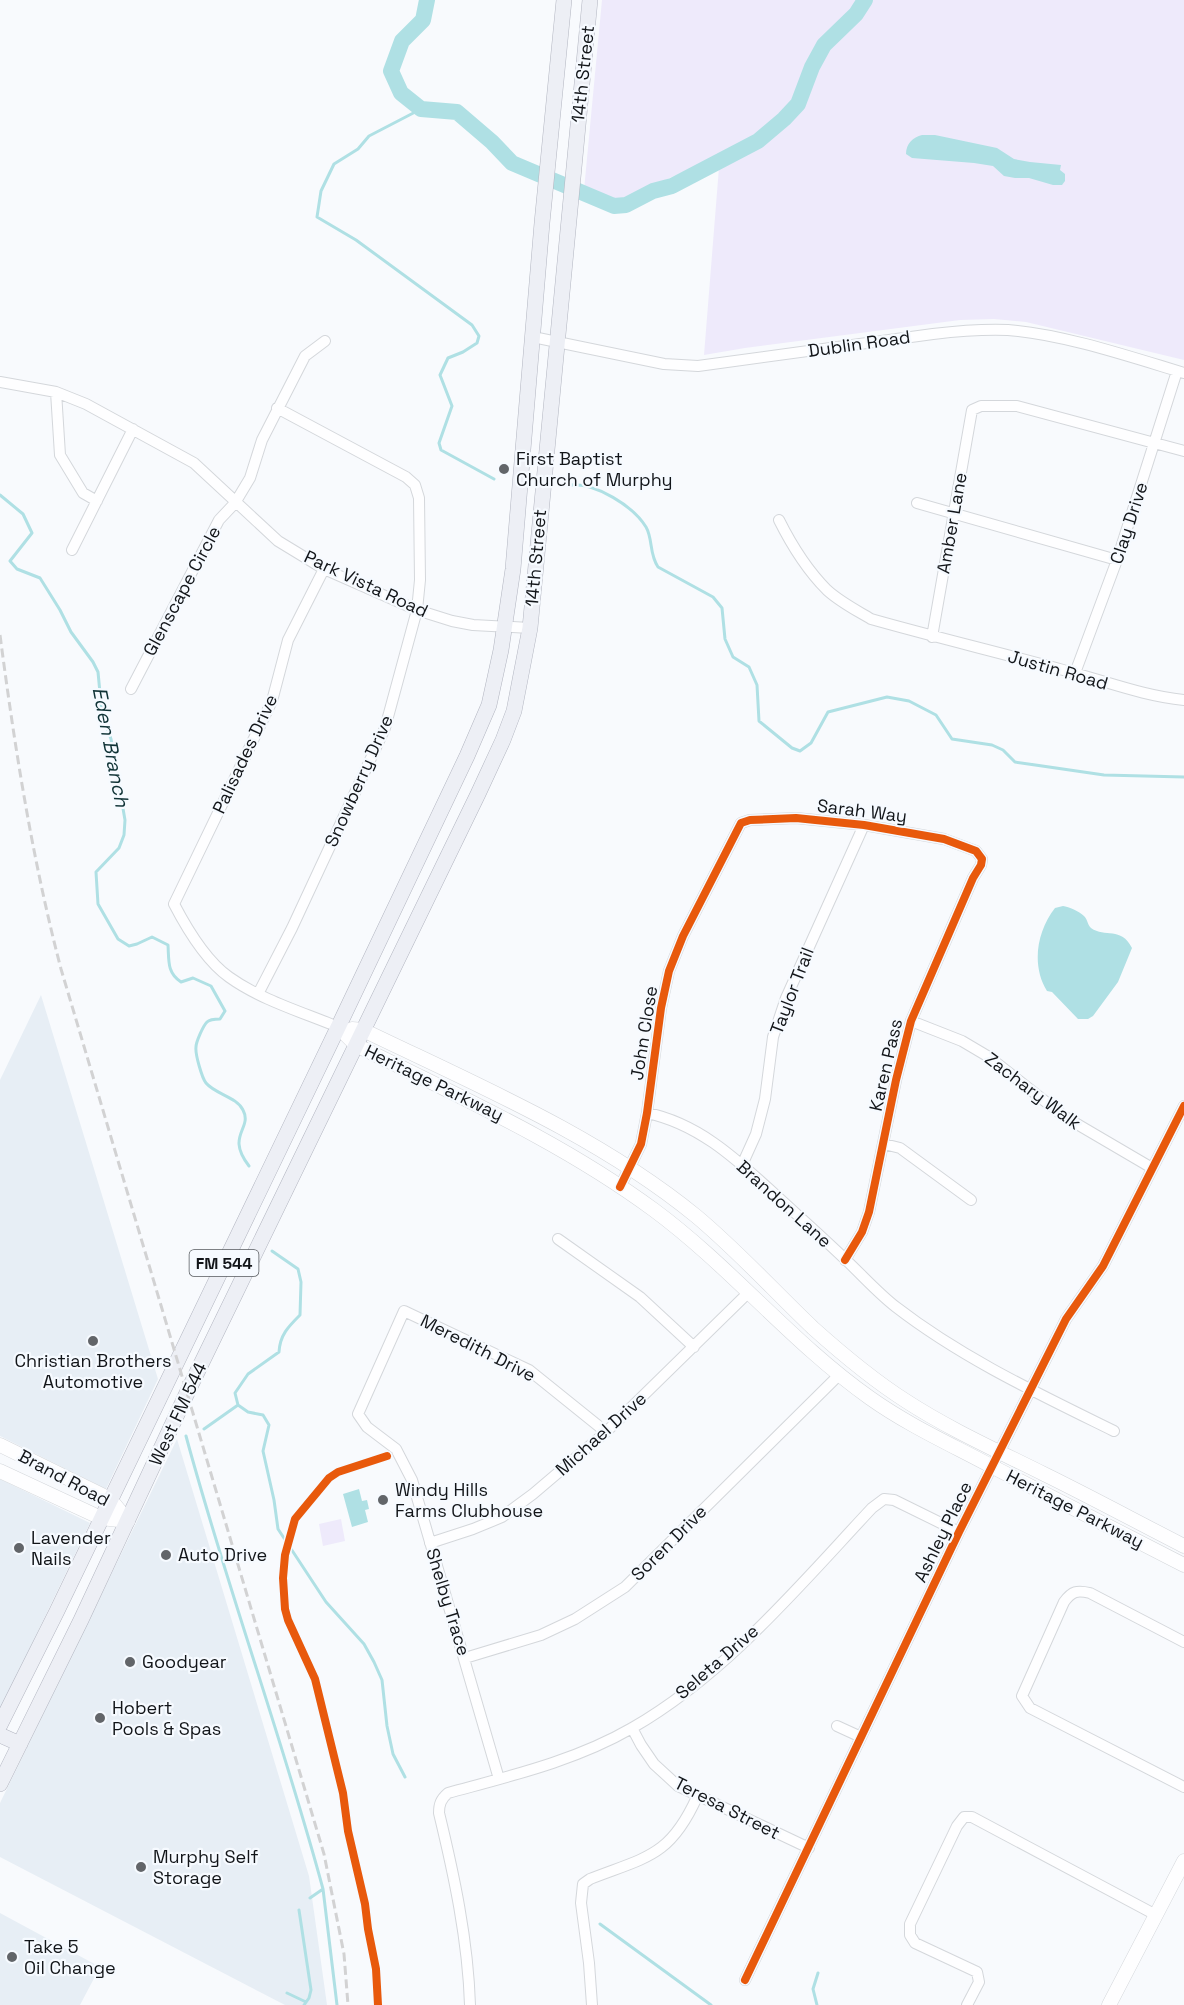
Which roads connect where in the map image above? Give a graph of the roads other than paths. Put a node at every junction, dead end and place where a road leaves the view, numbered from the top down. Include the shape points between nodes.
1 (564, 0) edge
2 (590, 0) edge
3 (533, 338) junction
4 (325, 341) dead end
5 (557, 343) junction
6 (1180, 372) edge
7 (0, 382) edge
8 (56, 392) junction
9 (277, 408) junction
10 (133, 429) junction
11 (1155, 443) junction
12 (1184, 451) edge
13 (97, 501) junction
14 (235, 503) junction
15 (917, 503) dead end
16 (954, 514) junction
17 (779, 520) dead end
18 (72, 550) dead end
19 (1117, 560) junction
20 (324, 568) junction
21 (417, 610) junction
22 (504, 627) junction
23 (530, 628) junction
24 (932, 636) junction
25 (1075, 673) junction
26 (130, 689) dead end
27 (1184, 699) edge
28 (741, 823) joint
29 (864, 825) junction
30 (976, 850) joint
31 (258, 994) junction
32 (911, 1021) junction
33 (338, 1027) junction
34 (363, 1030) junction
35 (356, 1045) junction
36 (1184, 1106) edge
37 (529, 1112) junction
38 (647, 1113) junction
39 (522, 1127) junction
40 (884, 1144) junction
41 (742, 1165) junction
42 (1152, 1168) junction
43 (630, 1169) junction
44 (620, 1187) junction
45 (971, 1200) dead end
46 (558, 1239) dead end
47 (845, 1260) junction
48 (749, 1292) junction
49 (404, 1311) joint
50 (694, 1347) junction
51 (839, 1375) junction
52 (1031, 1390) junction
53 (1114, 1431) dead end
54 (606, 1432) junction
55 (0, 1445) edge
56 (1000, 1452) junction
57 (993, 1467) junction
58 (0, 1471) edge
59 (110, 1499) junction
60 (101, 1518) junction
61 (128, 1521) junction
62 (959, 1532) junction
63 (430, 1543) junction
64 (1184, 1545) edge
65 (1184, 1565) edge
66 (1184, 1642) edge
67 (465, 1658) junction
68 (0, 1725) edge
69 (837, 1726) dead end
70 (632, 1728) junction
71 (0, 1735) edge
72 (861, 1737) junction
73 (20, 1744) junction
74 (499, 1779) junction
75 (0, 1784) edge
76 (1184, 1787) edge
77 (698, 1797) junction
78 (809, 1848) junction
79 (1184, 1861) edge
80 (1156, 1915) junction
81 (745, 1980) dead end
82 (470, 2005) edge
83 (592, 2005) edge
84 (967, 2005) edge
85 (1109, 2005) edge

1 - 3 main road, 14th Street
2 - 5 main road, 14th Street
3 - 5 street, Dublin Road
3 - 22 main road, 14th Street via 513,569
4 - 9 street, Glenscape Circle via 305,356
5 - 6 street, Dublin Road via 664,364 698,366 933,334 1010,330 1080,344
5 - 23 main road, 14th Street
6 - 11 street, Clay Drive
7 - 8 street, Park Vista Road
8 - 10 street, Park Vista Road
8 - 13 street via 60,455 83,493
9 - 14 street, Glenscape Circle via 250,478
9 - 21 street, Snowberry Drive via 416,485 420,580
10 - 13 street
10 - 14 street, Park Vista Road via 194,463
11 - 12 street
11 - 16 street, Amber Lane via 1017,406 981,406 972,410 969,417
11 - 19 street, Clay Drive
13 - 18 street
14 - 20 street, Park Vista Road via 278,541
14 - 26 street, Glenscape Circle via 219,520
15 - 16 street
16 - 19 street
16 - 24 street, Amber Lane
17 - 24 street, Justin Road via 793,547 826,589 844,604 871,619
19 - 25 street, Clay Drive
20 - 21 street, Park Vista Road
20 - 31 street, Palisades Drive via 288,640 272,701 174,904 192,938 228,976
21 - 22 street, Park Vista Road via 473,625
21 - 31 street, Snowberry Drive via 385,728
22 - 23 street, Park Vista Road
22 - 33 main road, 14th Street via 489,705
23 - 34 main road, 14th Street via 514,711 503,740
24 - 25 street, Justin Road
25 - 27 street, Justin Road via 1161,698
28 - 29 street, Sarah Way via 796,818
28 - 38 street, John Close via 669,971
29 - 30 street, Sarah Way via 944,839
29 - 41 street, Taylor Trail via 786,998 773,1037 763,1108
30 - 32 street, Karen Pass via 981,865
31 - 33 street
32 - 40 street, Karen Pass
32 - 42 street, Zachary Walk via 962,1041 989,1057 1065,1117
33 - 34 main road, Heritage Parkway
33 - 35 main road, Heritage Parkway
33 - 59 main road, West FM 544 / FM 544
34 - 35 main road, 14th Street
34 - 37 main road, Heritage Parkway
35 - 39 main road, Heritage Parkway
35 - 61 main road, West FM 544 / FM 544
36 - 42 street, Ashley Place
37 - 39 main road
37 - 43 main road, Heritage Parkway
38 - 41 street, Brandon Lane via 695,1130
38 - 43 street, John Close via 641,1144
39 - 44 main road, Heritage Parkway
40 - 45 street via 900,1148
40 - 47 street, Karen Pass via 869,1212
41 - 47 street, Brandon Lane
42 - 52 street, Ashley Place via 1103,1266 1066,1319
43 - 44 street, John Close
43 - 56 main road, Heritage Parkway via 725,1241 851,1361 905,1401
44 - 48 main road, Heritage Parkway via 682,1231
46 - 50 street via 632,1291
47 - 52 street, Brandon Lane via 911,1318
48 - 50 street, Michael Drive
48 - 51 main road, Heritage Parkway
49 - 54 street, Meredith Drive via 529,1370
49 - 63 street, Shelby Trace via 358,1414 400,1456 412,1480
50 - 54 street, Michael Drive
51 - 57 main road, Heritage Parkway via 901,1418
51 - 67 street, Soren Drive via 625,1587 541,1635
52 - 53 street, Brandon Lane
52 - 56 street, Ashley Place
54 - 63 street, Michael Drive via 502,1517
55 - 59 main road, Brand Road
56 - 57 street, Ashley Place
56 - 64 main road, Heritage Parkway
57 - 62 street, Ashley Place
57 - 65 main road, Heritage Parkway
58 - 60 main road, Brand Road
59 - 60 main road, West FM 544 / FM 544
59 - 61 main road, Brand Road
60 - 61 main road, Brand Road
60 - 68 main road, West FM 544 / FM 544
61 - 73 main road, West FM 544 / FM 544
62 - 70 street, Seleta Drive via 894,1500 884,1499 727,1657
62 - 72 street, Ashley Place
63 - 67 street, Shelby Trace
66 - 76 street via 1090,1593 1071,1593 1022,1696 1030,1708
67 - 74 street, Shelby Trace
69 - 72 street
70 - 74 street, Seleta Drive via 575,1755
70 - 77 street, Teresa Street via 662,1773
71 - 73 main road
72 - 78 street, Ashley Place
73 - 75 main road, West FM 544 / FM 544
74 - 82 street, Seleta Drive via 448,1793 440,1802
77 - 78 street, Teresa Street
77 - 83 street via 684,1824 665,1845 583,1884
78 - 81 street, Ashley Place
79 - 80 main road
80 - 84 street via 972,1817 964,1817 910,1924 910,1935 915,1943 977,1972 979,1982
80 - 85 main road

